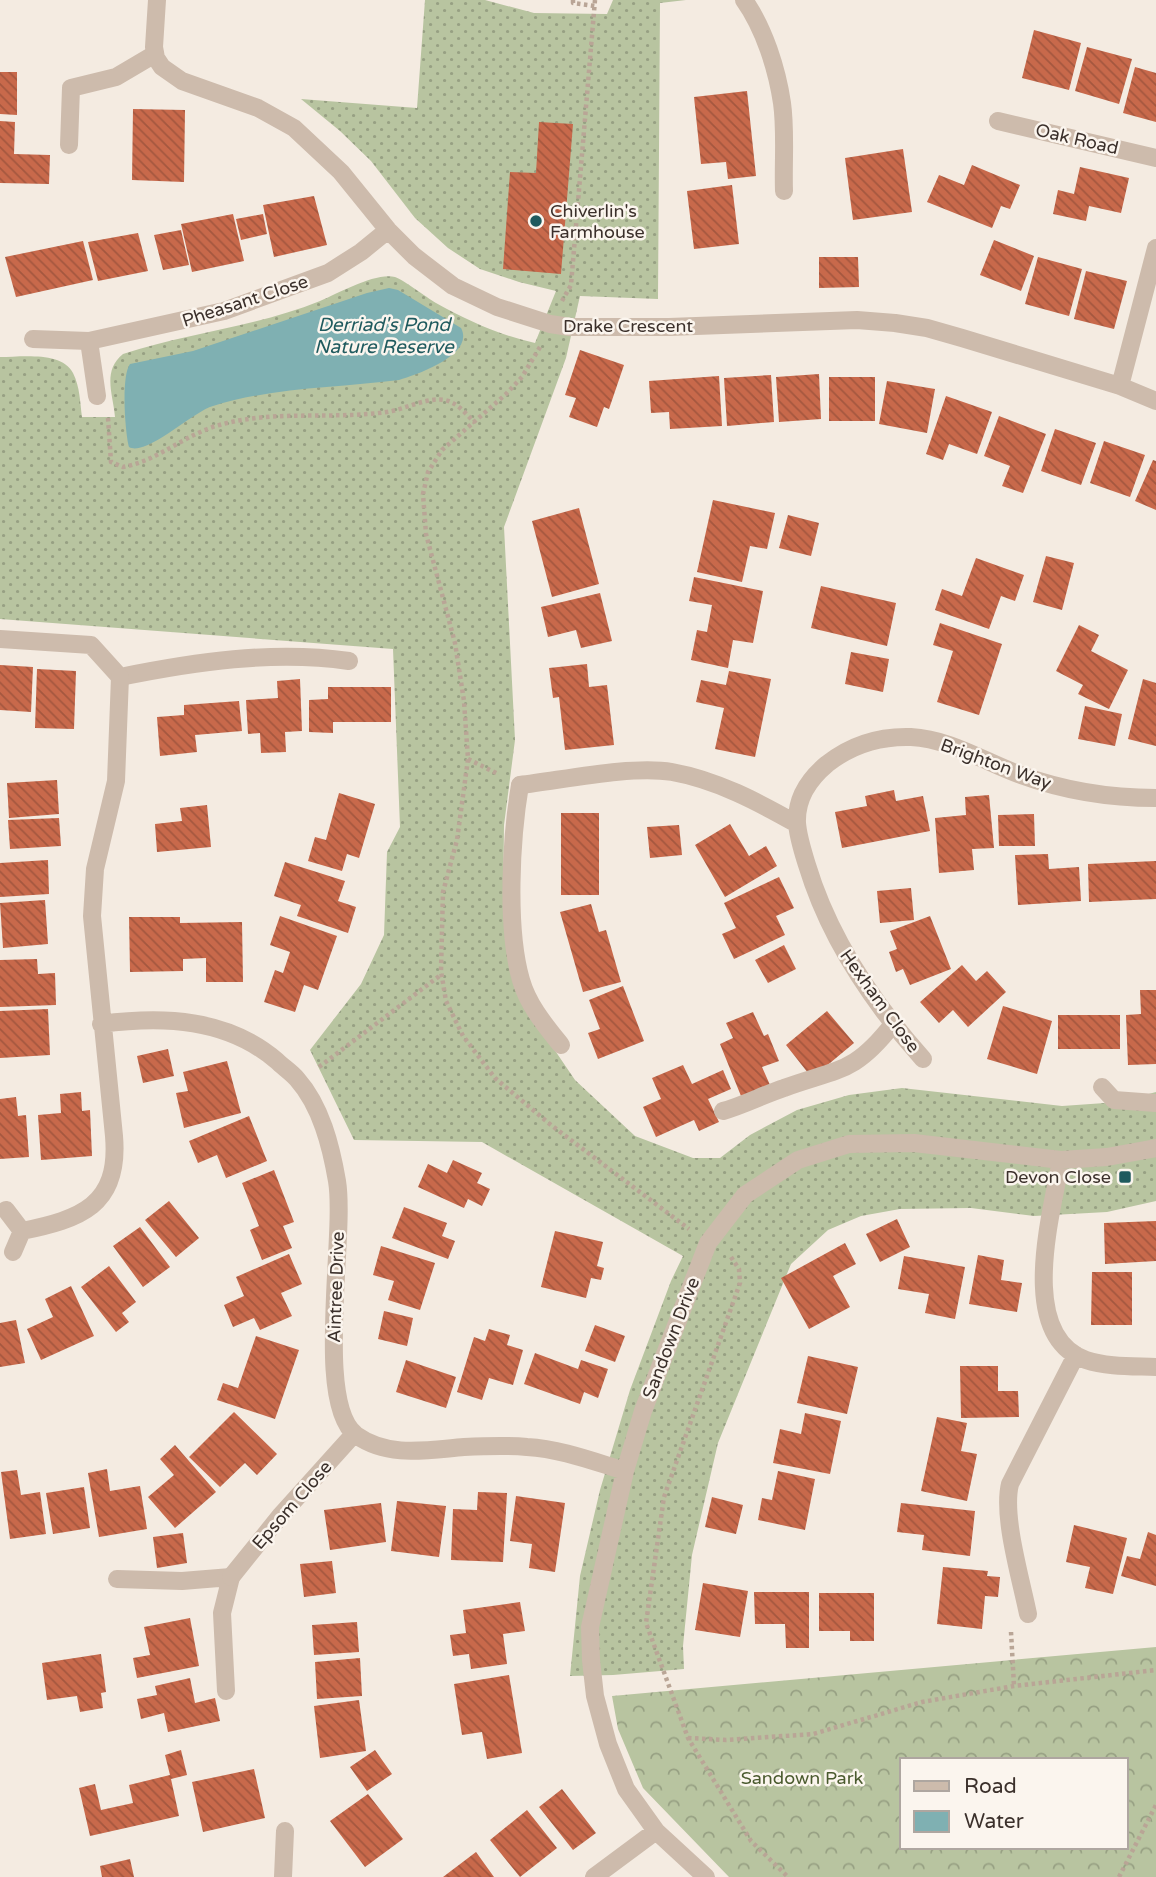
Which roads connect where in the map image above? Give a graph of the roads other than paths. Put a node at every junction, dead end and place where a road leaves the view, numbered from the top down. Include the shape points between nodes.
1 (157, 0) edge
2 (744, 0) edge
3 (155, 54) junction
4 (998, 121) dead end
5 (69, 145) dead end
6 (1156, 158) edge
7 (784, 191) dead end
8 (388, 230) junction
9 (1156, 248) edge
10 (33, 339) dead end
11 (89, 341) junction
12 (1120, 386) junction
13 (97, 396) road end
14 (1156, 401) edge
15 (0, 639) edge
16 (349, 661) dead end
17 (120, 677) junction
18 (1156, 798) edge
19 (797, 824) junction
20 (101, 1024) junction
21 (893, 1024) junction
22 (561, 1045) dead end
23 (923, 1059) dead end
24 (1102, 1087) dead end
25 (1156, 1103) edge
26 (723, 1111) dead end
27 (1156, 1148) edge
28 (1060, 1160) junction
29 (6, 1210) dead end
30 (22, 1231) junction
31 (13, 1252) dead end
32 (1076, 1355) junction
33 (1156, 1367) edge
34 (354, 1434) junction
35 (625, 1471) junction
36 (231, 1577) junction
37 (117, 1579) dead end
38 (1028, 1614) road end
39 (226, 1690) dead end
40 (285, 1831) dead end
41 (656, 1831) junction
42 (283, 1877) edge
43 (594, 1877) edge
44 (706, 1877) edge

1 - 3 street
2 - 7 street via 770,57 782,104
3 - 5 street via 116,77 71,88
3 - 8 street, Drake Crescent via 162,67 182,81 258,108 294,128 341,172
4 - 6 street, Oak Road
8 - 11 street, Pheasant Close via 338,267 303,284 198,318
8 - 12 street, Drake Crescent via 453,286 497,307 550,324 607,328 857,320 895,323 927,328
9 - 12 street
10 - 11 street, Pheasant Close
11 - 13 street
12 - 14 street, Drake Crescent
15 - 17 street via 92,645
16 - 17 street via 312,656 256,658 182,664
17 - 20 street via 116,781 93,891
18 - 19 street, Brighton Way via 1059,788 944,744 896,738 860,745 819,771 802,794
19 - 21 street, Hexham Close via 825,915 844,954
19 - 22 street via 735,792 671,772 520,785 515,813 513,934 521,981 536,1015
20 - 30 street via 116,1152 110,1181 93,1204 70,1219
20 - 34 street, Aintree Drive via 165,1019 218,1028 267,1053 312,1100 323,1124 337,1183 333,1368 339,1407
21 - 23 street, Hexham Close
21 - 26 street via 858,1062
24 - 25 street via 1114,1100
27 - 28 street, Sandown Drive
28 - 32 street via 1043,1292 1052,1328
28 - 35 street, Sandown Drive via 914,1143 849,1144 798,1160 745,1195 708,1244 643,1411
29 - 30 street
30 - 31 street
32 - 33 street via 1096,1362
32 - 38 street via 1008,1494
34 - 35 street via 373,1446 392,1450 497,1445 549,1449
34 - 36 street, Epsom Close
35 - 41 street, Sandown Drive via 590,1627 591,1660 608,1744 626,1788
36 - 37 street
36 - 39 street via 222,1613
40 - 42 street
41 - 43 street
41 - 44 street, Sandown Drive

